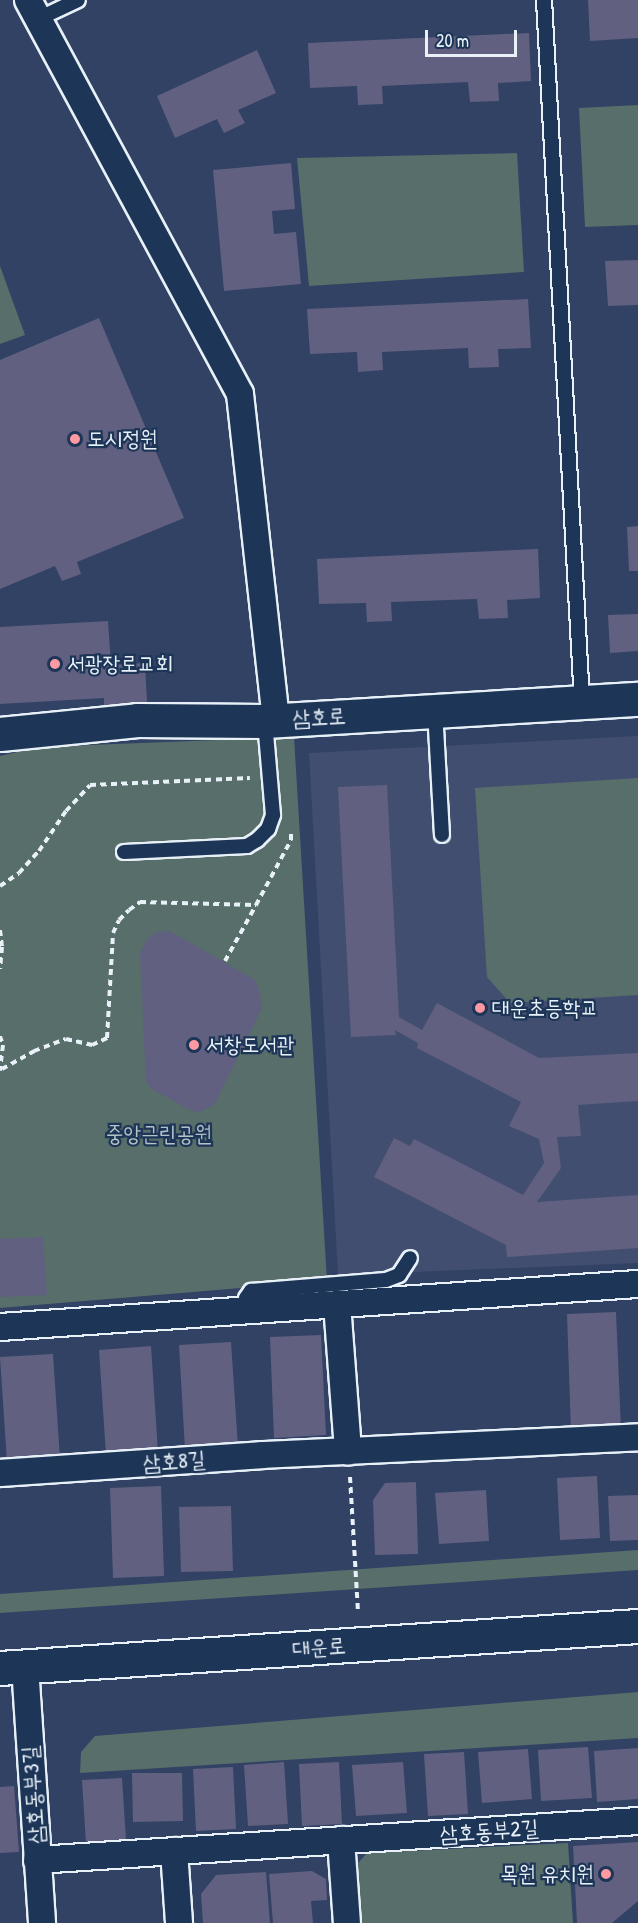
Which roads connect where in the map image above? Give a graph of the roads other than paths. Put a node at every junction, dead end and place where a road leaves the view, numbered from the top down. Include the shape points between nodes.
1 (78, 0) edge
2 (544, 0) edge
3 (33, 9) edge
4 (638, 699) edge
5 (582, 702) junction
6 (435, 710) junction
7 (271, 720) junction
8 (0, 734) edge
9 (442, 835) dead end
10 (124, 852) dead end
11 (410, 1258) dead end
12 (638, 1284) edge
13 (337, 1304) junction
14 (248, 1310) junction
15 (0, 1327) edge
16 (638, 1437) edge
17 (348, 1452) junction
18 (0, 1473) edge
19 (638, 1626) edge
20 (13, 1667) edge
21 (638, 1821) edge
22 (341, 1840) junction
23 (174, 1851) junction
24 (37, 1860) junction
25 (42, 1923) edge
26 (179, 1923) edge
27 (347, 1923) edge

1 - 3 lane
2 - 5 lane
3 - 7 street via 240,394
4 - 5 street, 삼호로
5 - 6 street, 삼호로
6 - 7 street, 삼호로
6 - 9 lane
7 - 8 street, 삼호로 via 136,720
7 - 10 lane via 269,777 273,815 268,829 247,846
11 - 14 lane via 399,1275 386,1281 251,1291 246,1298
12 - 13 street
13 - 14 street
13 - 17 street
14 - 15 street
16 - 17 street, 삼호8길
17 - 18 street, 삼호8길
19 - 20 street, 대운로
20 - 24 street, 삼호동부3길
21 - 22 street, 삼호동부2길
22 - 23 street, 삼호동부2길
22 - 27 street
23 - 24 street, 삼호동부2길
23 - 26 street
24 - 25 street, 삼호동부3길

